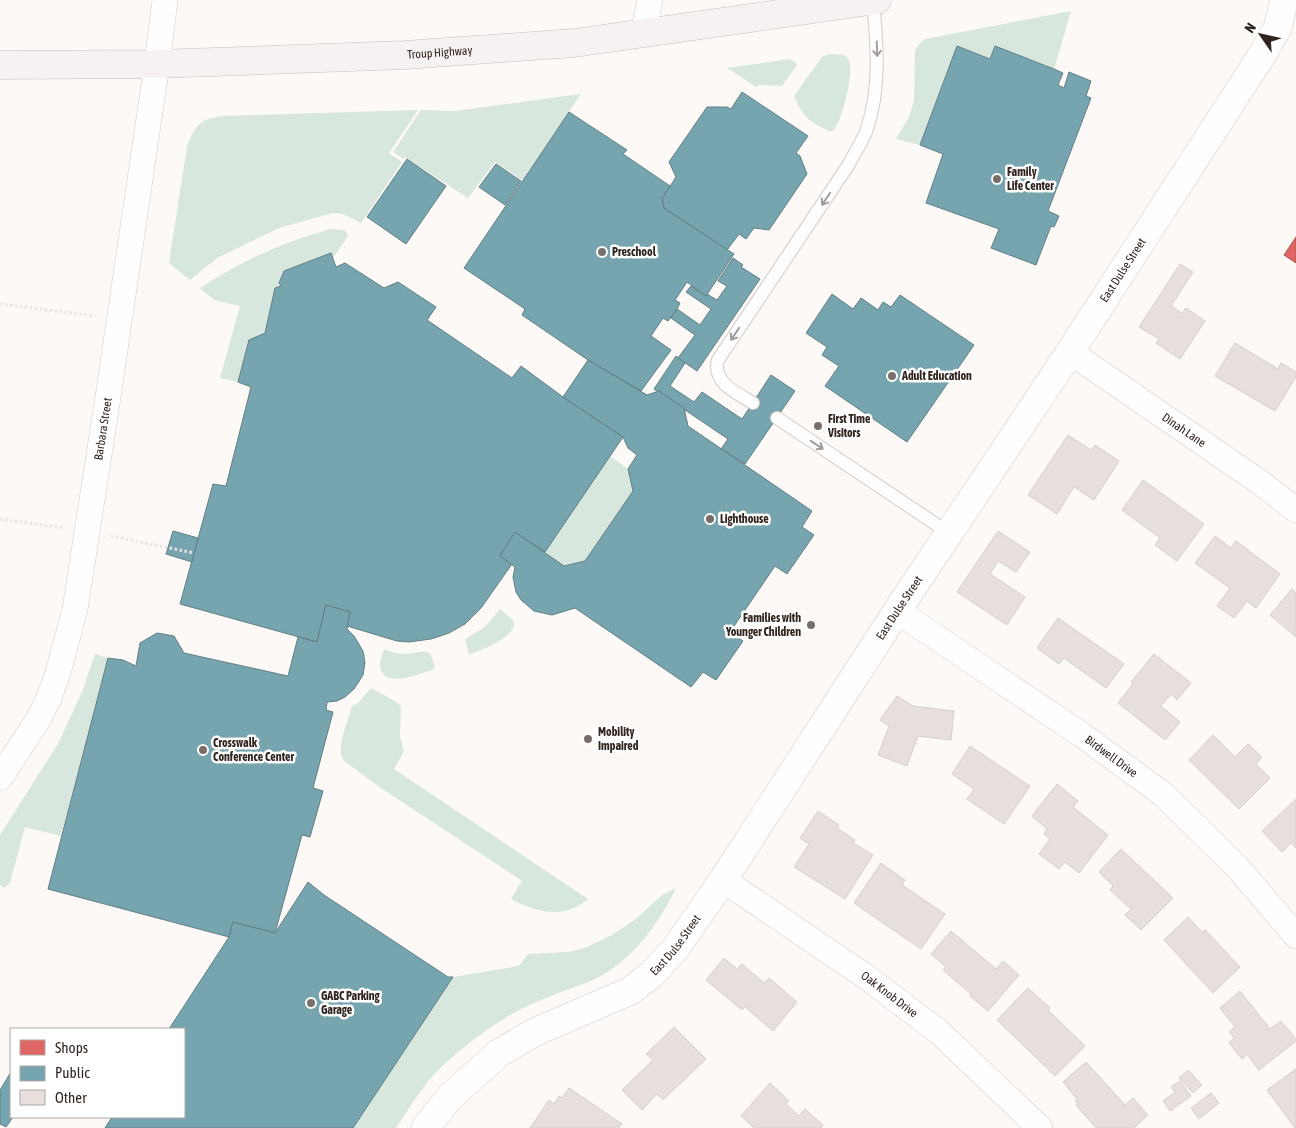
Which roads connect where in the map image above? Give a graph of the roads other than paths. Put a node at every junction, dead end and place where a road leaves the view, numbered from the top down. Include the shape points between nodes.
1 (165, 0) edge
2 (650, 0) edge
3 (875, 0) edge
4 (1284, 0) edge
5 (643, 34) junction
6 (157, 64) junction
7 (0, 65) edge
8 (1070, 352) junction
9 (753, 403) dead end
10 (776, 418) dead end
11 (1296, 510) edge
12 (949, 533) junction
13 (897, 611) junction
14 (0, 778) edge
15 (723, 880) junction
16 (1296, 936) edge
17 (425, 1128) edge
18 (1040, 1128) edge

1 - 6 street, Barbara Street
2 - 5 street
3 - 5 main road, Troup Highway
3 -> 9 lane via 877,88 867,130 849,164 718,360 716,369 720,379
4 - 8 street, East Dulse Street via 1278,27 1262,55
5 - 6 main road, Troup Highway via 574,43 405,55
6 - 7 main road, Troup Highway
6 - 14 street, Barbara Street via 75,609 49,698
8 - 11 street, Dinah Lane
8 - 12 street, East Dulse Street
10 -> 12 lane
12 - 13 street, East Dulse Street
13 - 15 street, East Dulse Street
13 - 16 street, Birdwell Drive via 1082,735 1164,795 1239,869
15 - 17 street, East Dulse Street via 675,948 652,974 630,990 535,1032 499,1053 455,1092
15 - 18 street, Oak Knob Drive via 865,976 939,1032

